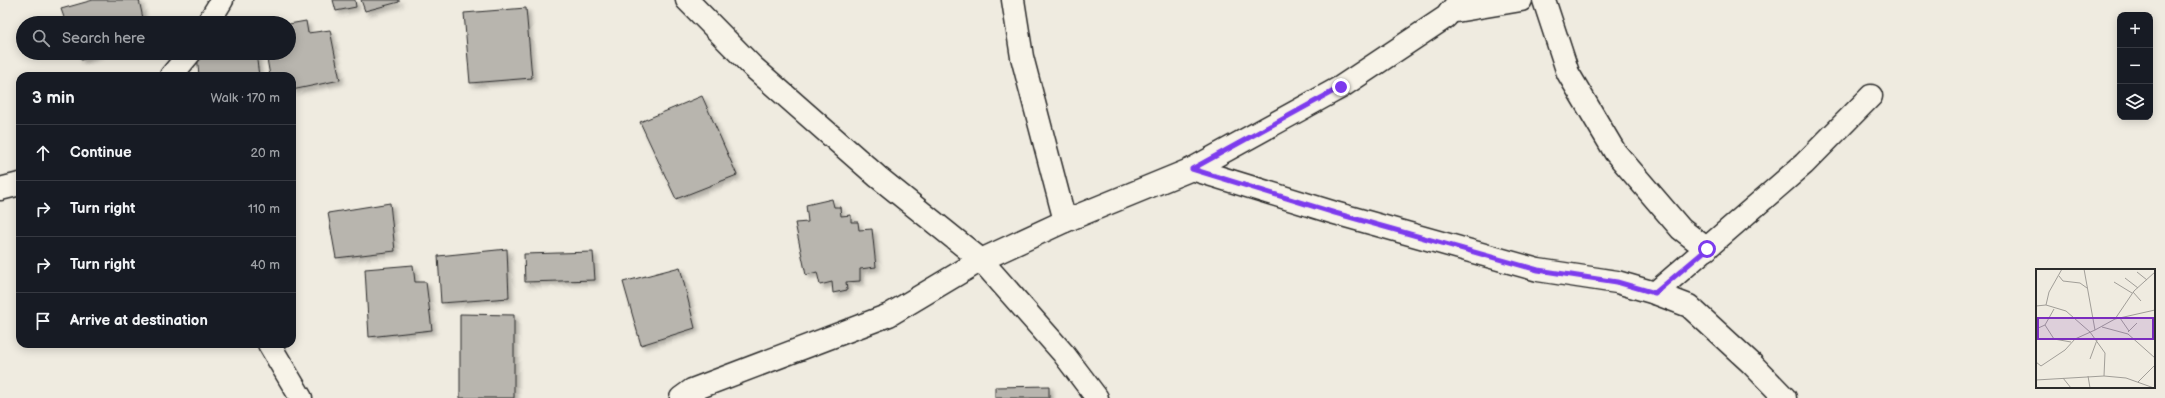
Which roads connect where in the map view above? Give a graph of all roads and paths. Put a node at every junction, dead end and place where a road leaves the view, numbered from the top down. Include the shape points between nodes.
1 (222, 0) edge
2 (687, 0) edge
3 (1013, 0) edge
4 (1521, 0) edge
5 (1544, 0) edge
6 (1455, 6) edge
7 (212, 16) edge
8 (184, 60) edge
9 (174, 72) edge
10 (1871, 96) dead end
11 (1192, 169) junction
12 (16, 185) edge
13 (0, 189) edge
14 (1065, 221) junction
15 (1707, 249) junction
16 (981, 260) junction
17 (1655, 293) junction
18 (271, 348) edge
19 (301, 398) edge
20 (681, 398) edge
21 (1097, 398) edge
22 (1785, 398) edge

1 - 7 street
2 - 16 street via 754,67 866,167
3 - 14 street via 1022,57
4 - 6 street
5 - 15 street via 1568,73 1615,152 1681,229
6 - 11 street via 1446,17 1341,87
8 - 9 street
10 - 15 street via 1804,164
11 - 14 street
11 - 17 street via 1335,213 1530,268 1617,282
12 - 13 street
14 - 16 street
15 - 17 street
16 - 20 street via 889,315 692,390
16 - 21 street via 1063,353
17 - 22 street via 1689,306
18 - 19 street

